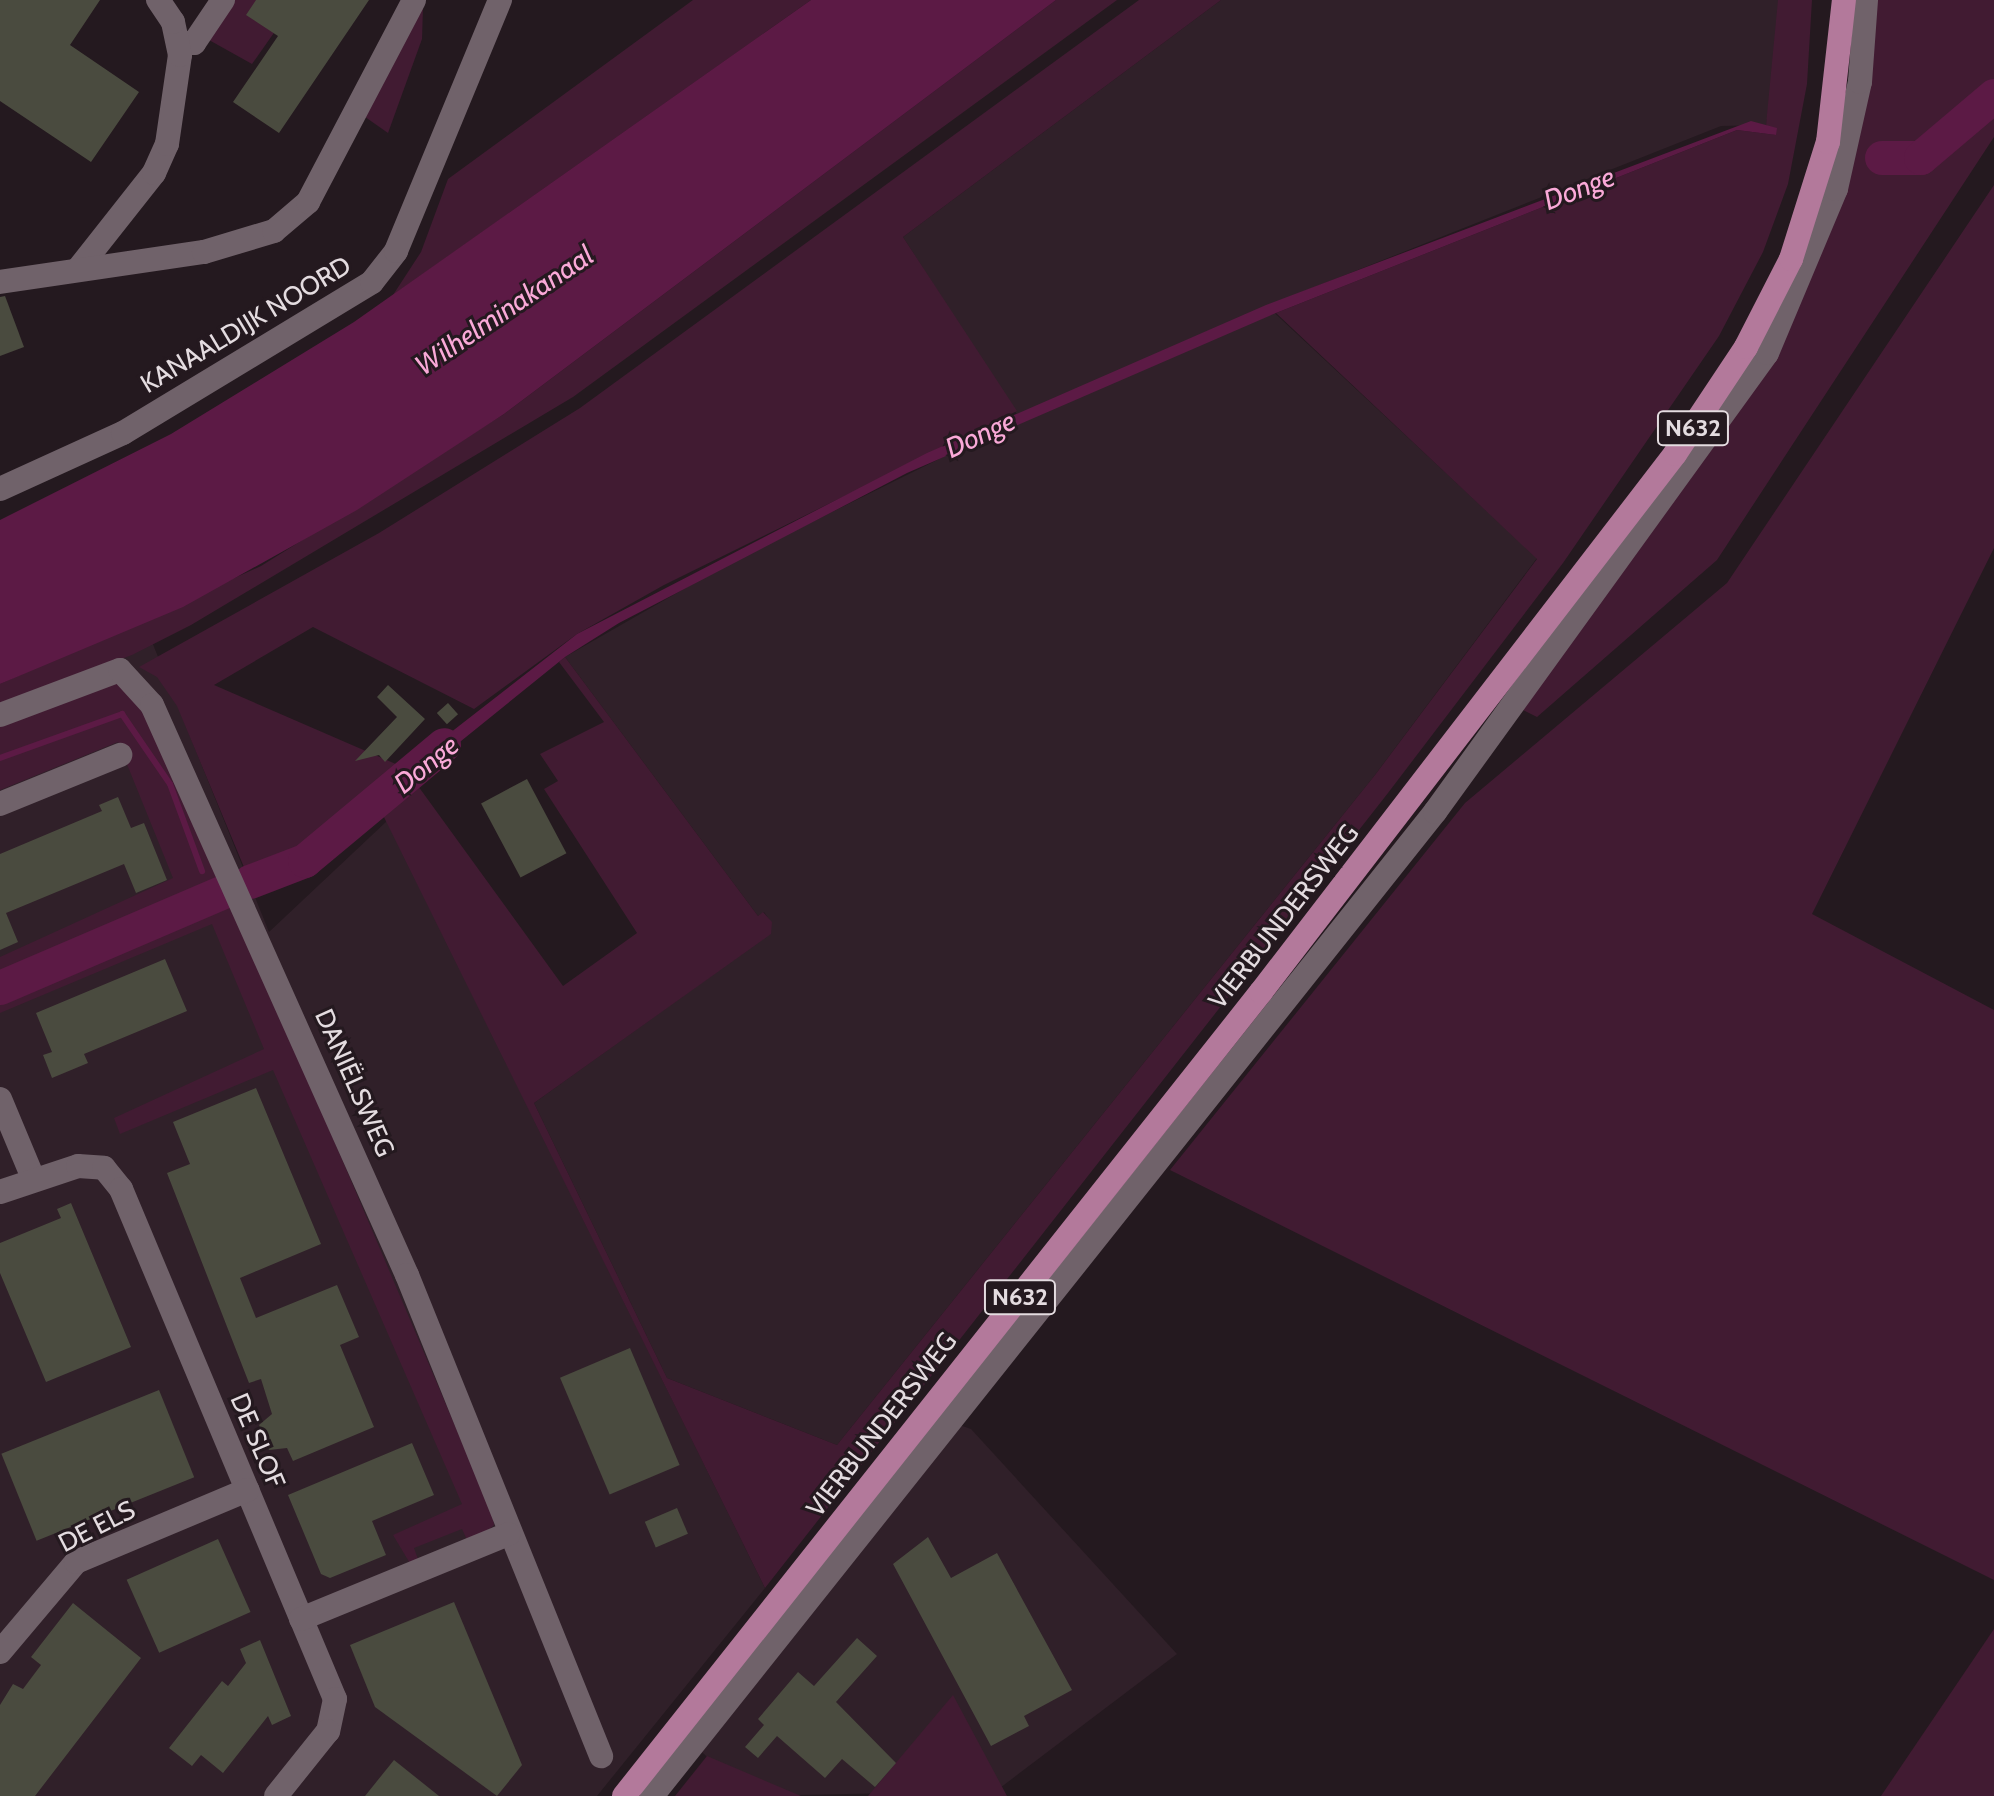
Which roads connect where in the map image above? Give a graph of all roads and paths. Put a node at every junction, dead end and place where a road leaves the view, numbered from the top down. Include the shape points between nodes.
1 (158, 0) edge
2 (223, 0) edge
3 (414, 0) edge
4 (500, 0) edge
5 (1844, 0) edge
6 (1866, 0) edge
7 (178, 43) junction
8 (79, 268) junction
9 (5, 274) edge
10 (0, 489) edge
11 (1493, 713) junction
12 (0, 715) edge
13 (120, 755) dead end
14 (1415, 796) junction
15 (0, 804) edge
16 (1435, 812) junction
17 (1270, 1000) junction
18 (0, 1099) edge
19 (33, 1178) junction
20 (0, 1192) edge
21 (247, 1490) junction
22 (508, 1534) junction
23 (301, 1619) junction
24 (0, 1652) edge
25 (691, 1728) junction
26 (601, 1756) dead end
27 (276, 1796) edge
28 (624, 1796) edge
29 (652, 1796) edge

1 - 7 street
2 - 7 street via 194,43
3 - 8 street via 308,202 274,231 204,252
4 - 10 street, KANAALDIJK NOORD via 396,251 372,282 123,433
5 - 11 main road, VIERBUNDERSWEG / N632 via 1828,142 1768,308 1675,454
6 - 11 street, VIERBUNDERSWEG via 1860,82 1841,169 1794,301 1744,385
7 - 8 street via 167,144 154,173
8 - 9 street
11 - 14 main road, VIERBUNDERSWEG / N632
11 - 16 street, VIERBUNDERSWEG
12 - 22 street, DANIËLSWEG via 120,670 152,705 189,774 407,1275
13 - 15 street
14 - 16 street
14 - 17 main road, VIERBUNDERSWEG / N632
16 - 17 street, VIERBUNDERSWEG
17 - 25 main road, VIERBUNDERSWEG / N632
18 - 19 street
19 - 20 street, DE SLOF
19 - 21 street, DE SLOF via 104,1168 121,1189
21 - 23 street, DE SLOF
21 - 24 street, DE ELS via 76,1562
22 - 23 street
22 - 26 street, DANIËLSWEG
23 - 27 street, DE SLOF via 334,1713 328,1731
25 - 28 main road, VIERBUNDERSWEG / N632
25 - 29 street, VIERBUNDERSWEG

